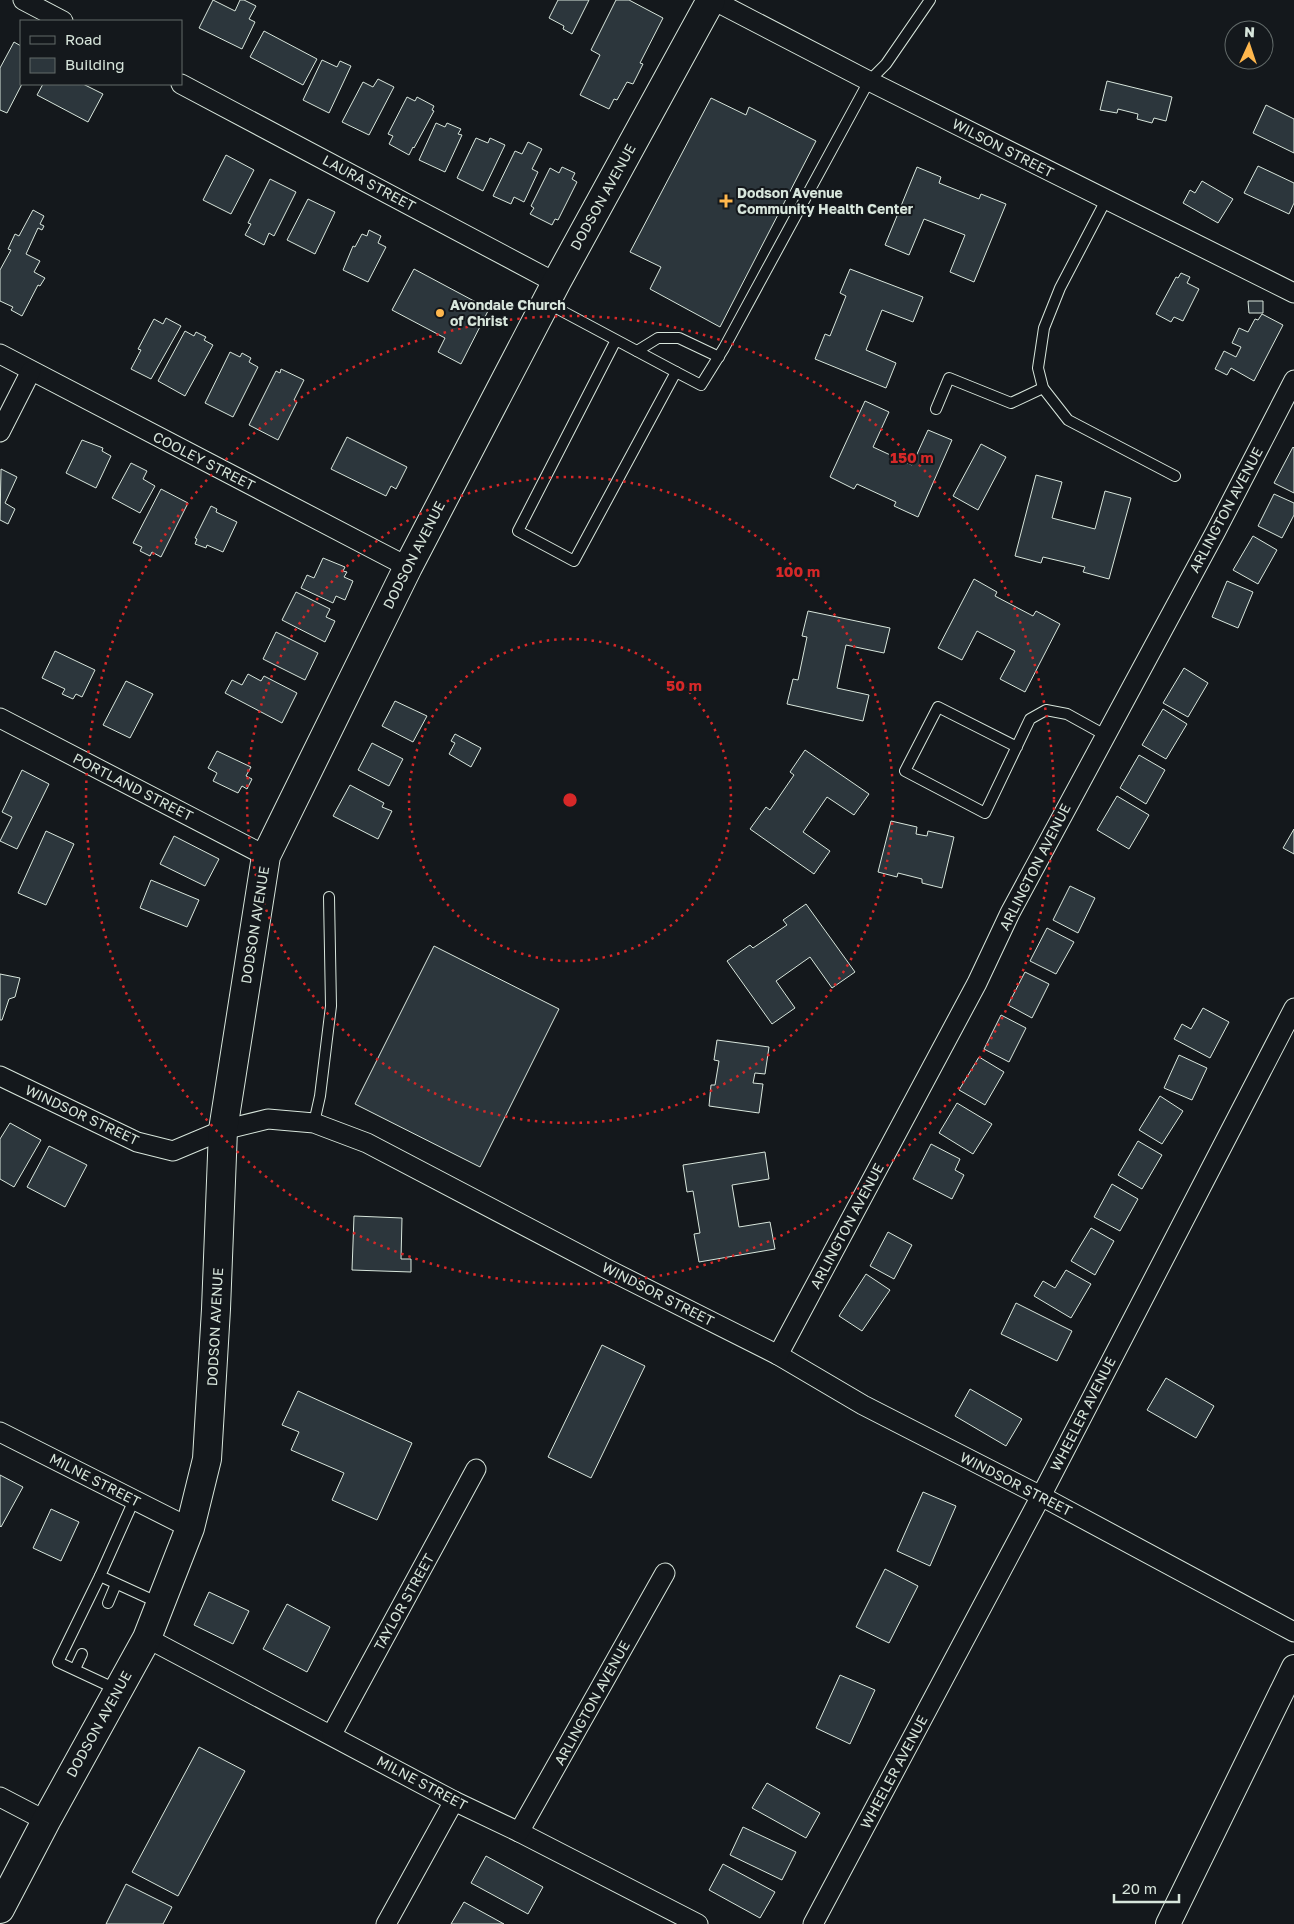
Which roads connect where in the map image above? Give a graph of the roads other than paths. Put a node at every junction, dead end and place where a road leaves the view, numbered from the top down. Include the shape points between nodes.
1 (23, 0) edge
2 (712, 0) edge
3 (930, 0) edge
4 (61, 20) edge
5 (869, 81) junction
6 (182, 85) edge
7 (1106, 200) junction
8 (551, 292) junction
9 (1294, 292) edge
10 (616, 340) junction
11 (637, 351) junction
12 (0, 354) edge
13 (719, 357) junction
14 (31, 371) junction
15 (676, 372) junction
16 (1294, 380) edge
17 (1043, 388) junction
18 (936, 409) dead end
19 (0, 432) edge
20 (1175, 476) dead end
21 (408, 567) junction
22 (0, 718) edge
23 (1105, 736) junction
24 (1016, 747) junction
25 (266, 856) junction
26 (329, 896) dead end
27 (1294, 1008) edge
28 (0, 1076) edge
29 (314, 1122) junction
30 (223, 1130) junction
31 (778, 1355) junction
32 (0, 1432) edge
33 (476, 1469) dead end
34 (1041, 1496) junction
35 (134, 1500) junction
36 (190, 1528) junction
37 (665, 1573) dead end
38 (100, 1576) junction
39 (116, 1584) junction
40 (108, 1602) dead end
41 (161, 1604) junction
42 (1294, 1632) edge
43 (147, 1638) junction
44 (82, 1654) dead end
45 (1294, 1668) edge
46 (75, 1669) junction
47 (119, 1690) junction
48 (332, 1734) junction
49 (0, 1796) edge
50 (454, 1800) junction
51 (46, 1821) junction
52 (519, 1832) junction
53 (0, 1909) edge
54 (386, 1924) edge
55 (698, 1924) edge
56 (813, 1924) edge
57 (1168, 1924) edge

1 - 4 street
2 - 5 street, WILSON STREET
2 - 8 main road, DODSON AVENUE
3 - 5 lane via 886,64
5 - 7 street, WILSON STREET
5 - 13 lane
6 - 8 street, LAURA STREET
7 - 9 street, WILSON STREET
7 - 17 lane via 1060,288 1044,328 1038,368
8 - 10 lane
8 - 21 main road, DODSON AVENUE
10 - 11 lane
10 - 15 lane via 518,531 574,561
11 - 13 lane via 658,338 679,338
11 - 15 lane
12 - 14 street, COOLEY STREET
13 - 15 lane via 701,385
14 - 19 street
14 - 21 street, COOLEY STREET
16 - 23 street, ARLINGTON AVENUE
17 - 18 lane via 1011,403 949,378
17 - 20 lane via 1068,420
21 - 25 main road, DODSON AVENUE
22 - 25 street, PORTLAND STREET
23 - 24 lane via 1067,714 1046,710 1030,719
23 - 31 street, ARLINGTON AVENUE
24 - 24 lane via 985,813 905,771 938,707
25 - 30 main road, DODSON AVENUE
26 - 29 lane via 332,1006
27 - 34 street, WHEELER AVENUE
28 - 30 street, WINDSOR STREET via 137,1142 173,1151
29 - 30 street, WINDSOR STREET via 268,1119
29 - 31 street, WINDSOR STREET via 367,1143
30 - 36 main road, DODSON AVENUE via 207,1459
31 - 34 street, WINDSOR STREET via 863,1405
32 - 35 street, MILNE STREET
33 - 48 street, TAYLOR STREET
34 - 42 street, WINDSOR STREET
34 - 56 street, WHEELER AVENUE
35 - 36 street, MILNE STREET
35 - 38 lane
36 - 41 main road, DODSON AVENUE
37 - 52 street, ARLINGTON AVENUE
38 - 39 lane
38 - 46 lane via 58,1662
39 - 40 lane
39 - 41 lane
41 - 43 main road, DODSON AVENUE
43 - 47 main road, DODSON AVENUE
43 - 48 street, MILNE STREET
44 - 46 lane
45 - 57 street
46 - 47 lane
47 - 51 main road, DODSON AVENUE
48 - 50 street, MILNE STREET
49 - 51 street
50 - 52 street, MILNE STREET
50 - 54 street
51 - 53 main road, DODSON AVENUE
52 - 55 street, MILNE STREET

